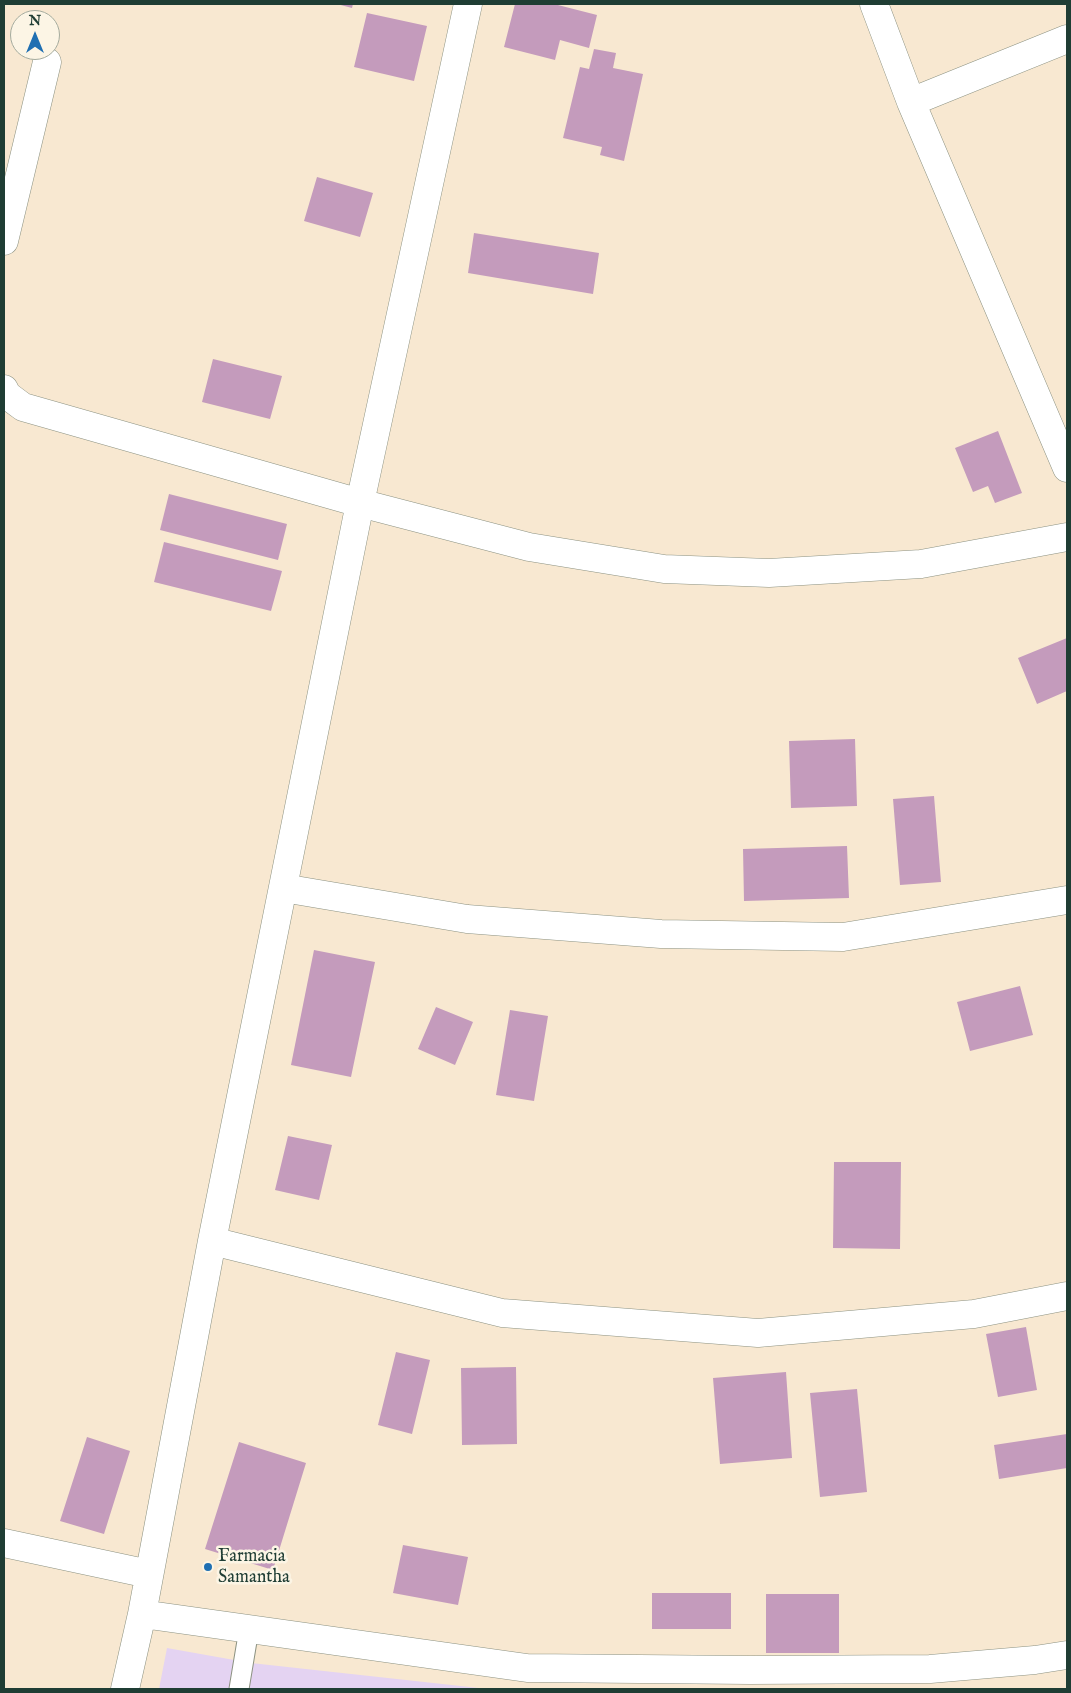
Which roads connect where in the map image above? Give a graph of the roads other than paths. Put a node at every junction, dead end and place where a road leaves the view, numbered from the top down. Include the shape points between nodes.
1 (468, 4) edge
2 (874, 4) edge
3 (1067, 39) edge
4 (47, 62) dead end
5 (911, 102) junction
6 (4, 241) edge
7 (4, 389) edge
8 (1067, 468) edge
9 (360, 503) junction
10 (1067, 537) edge
11 (283, 888) junction
12 (1067, 900) edge
13 (212, 1241) junction
14 (1067, 1296) edge
15 (4, 1543) edge
16 (149, 1574) junction
17 (142, 1614) junction
18 (249, 1629) junction
19 (1067, 1654) edge
20 (525, 1679) edge
21 (928, 1679) edge
22 (125, 1689) edge
23 (239, 1689) edge

1 - 9 street
2 - 5 street
3 - 5 street
4 - 6 street
5 - 8 street
7 - 9 street via 23,406
9 - 10 street via 530,547 664,569 769,573 922,564
9 - 11 street
11 - 12 street via 467,919 661,934 833,937
11 - 13 street
13 - 14 street via 502,1313 758,1333 974,1314
13 - 16 street
15 - 16 street
16 - 17 street
17 - 18 street
17 - 22 street
18 - 20 street
18 - 23 lane
19 - 21 street
20 - 21 street via 750,1670

